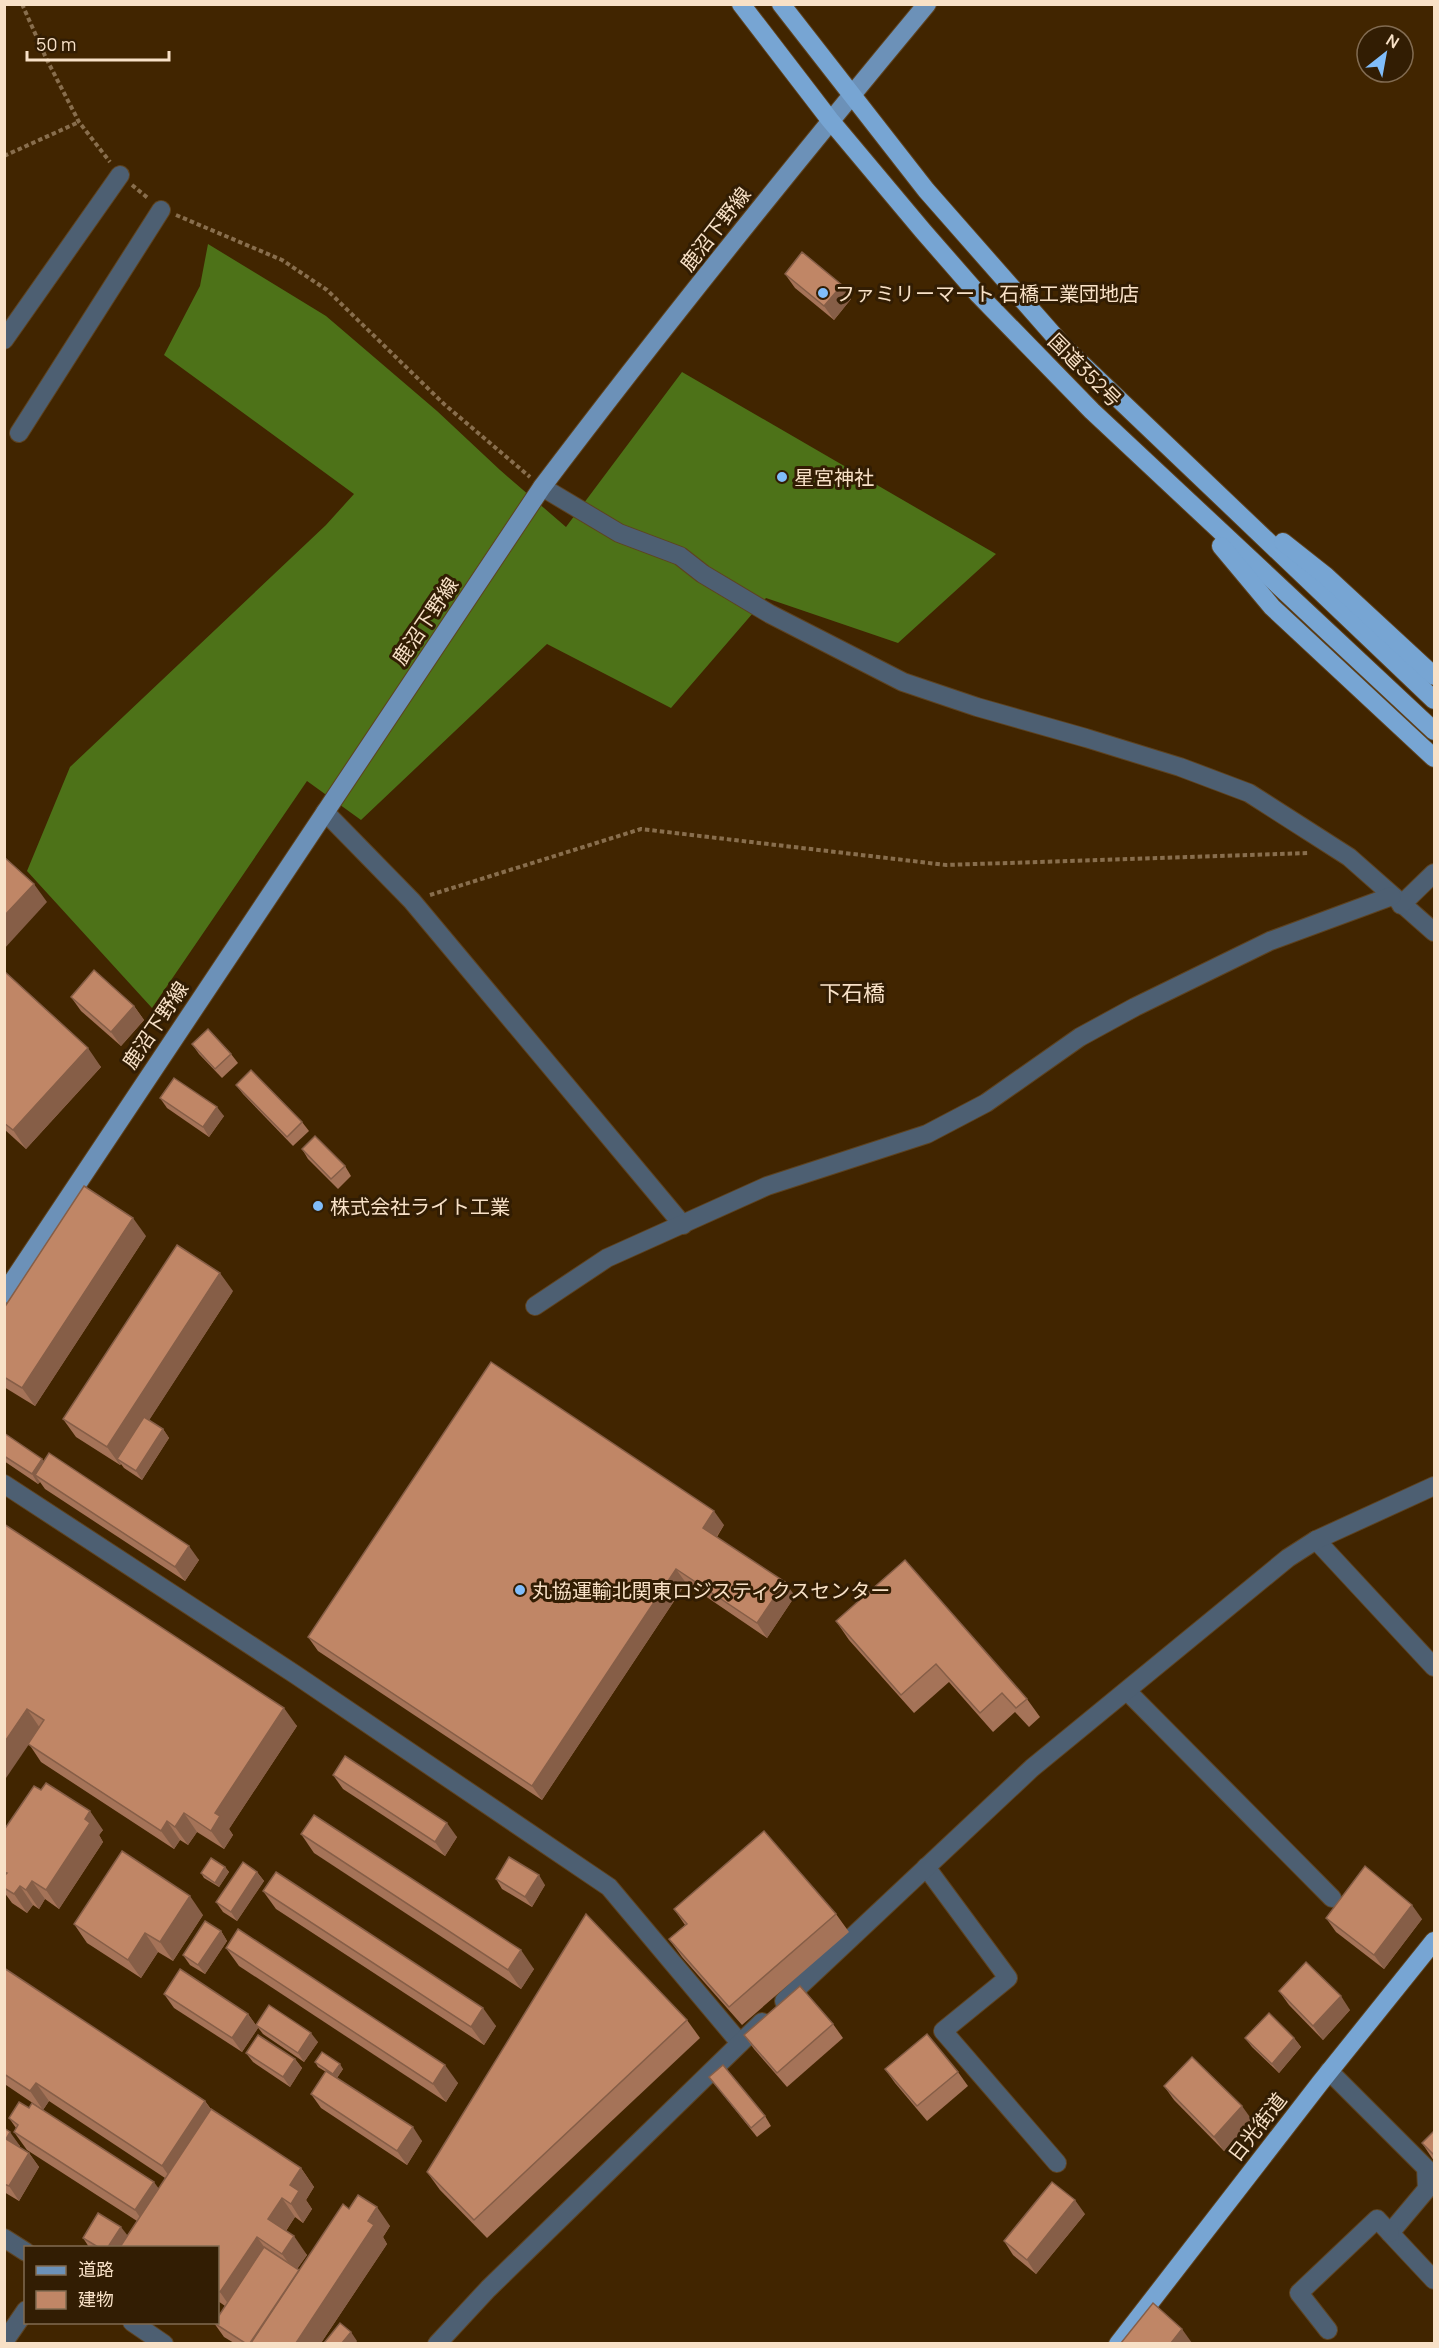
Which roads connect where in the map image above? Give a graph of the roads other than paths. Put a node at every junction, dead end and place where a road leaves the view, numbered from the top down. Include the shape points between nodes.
1 (741, 4) edge
2 (781, 4) edge
3 (927, 4) edge
4 (851, 95) junction
5 (830, 120) junction
6 (120, 175) road end
7 (161, 210) road end
8 (4, 339) edge
9 (1109, 392) junction
10 (1092, 411) junction
11 (19, 433) dead end
12 (1187, 466) junction
13 (1171, 486) junction
14 (542, 487) junction
15 (1434, 676) edge
16 (1434, 700) edge
17 (1434, 731) edge
18 (1434, 758) edge
19 (325, 812) junction
20 (1434, 873) edge
21 (1397, 900) junction
22 (1434, 932) edge
23 (683, 1225) junction
24 (4, 1294) edge
25 (535, 1306) dead end
26 (4, 1484) edge
27 (1434, 1485) edge
28 (1316, 1540) junction
29 (1434, 1667) edge
30 (1127, 1691) junction
31 (926, 1867) junction
32 (1332, 1898) dead end
33 (1434, 1941) edge
34 (740, 2043) junction
35 (1329, 2071) junction
36 (1057, 2163) dead end
37 (1390, 2233) junction
38 (4, 2238) edge
39 (24, 2251) edge
40 (1434, 2280) edge
41 (24, 2313) edge
42 (135, 2324) edge
43 (1328, 2330) dead end
44 (4, 2342) edge
45 (164, 2343) edge
46 (436, 2343) edge
47 (1118, 2343) edge

1 - 5 highway, 国道352号
2 - 4 highway, 国道352号
3 - 4 main road, 鹿沼下野線
4 - 5 main road, 鹿沼下野線
4 - 9 highway, 国道352号 via 926,190 1064,347
5 - 10 highway, 国道352号 via 978,294
5 - 14 main road, 鹿沼下野線
6 - 8 street
7 - 11 street
9 - 10 highway
9 - 12 highway, 国道352号
10 - 13 highway, 国道352号
12 - 15 highway via 1326,576
12 - 16 highway, 国道352号
13 - 17 highway, 国道352号
13 - 18 highway via 1272,608
14 - 19 main road, 鹿沼下野線
14 - 21 street via 619,533 680,556 770,614 903,682 977,708 1180,766 1249,794 1340,852
19 - 23 street via 412,901
19 - 24 main road, 鹿沼下野線
20 - 21 street
21 - 22 street
21 - 23 street via 1270,941 1135,1007 1080,1037 986,1103 927,1134 766,1186
23 - 25 street via 608,1258
26 - 34 street via 609,1887
27 - 28 street
28 - 29 street
28 - 30 street via 1288,1558
30 - 31 street via 1032,1768
30 - 32 street
31 - 34 street
31 - 36 street via 1008,1978 943,2031
33 - 35 highway, 日光街道
34 - 46 street
35 - 37 street via 1426,2168 1427,2189
35 - 47 highway, 日光街道
37 - 40 street
37 - 43 street via 1377,2219 1299,2293
38 - 39 street
41 - 44 street
42 - 45 street

